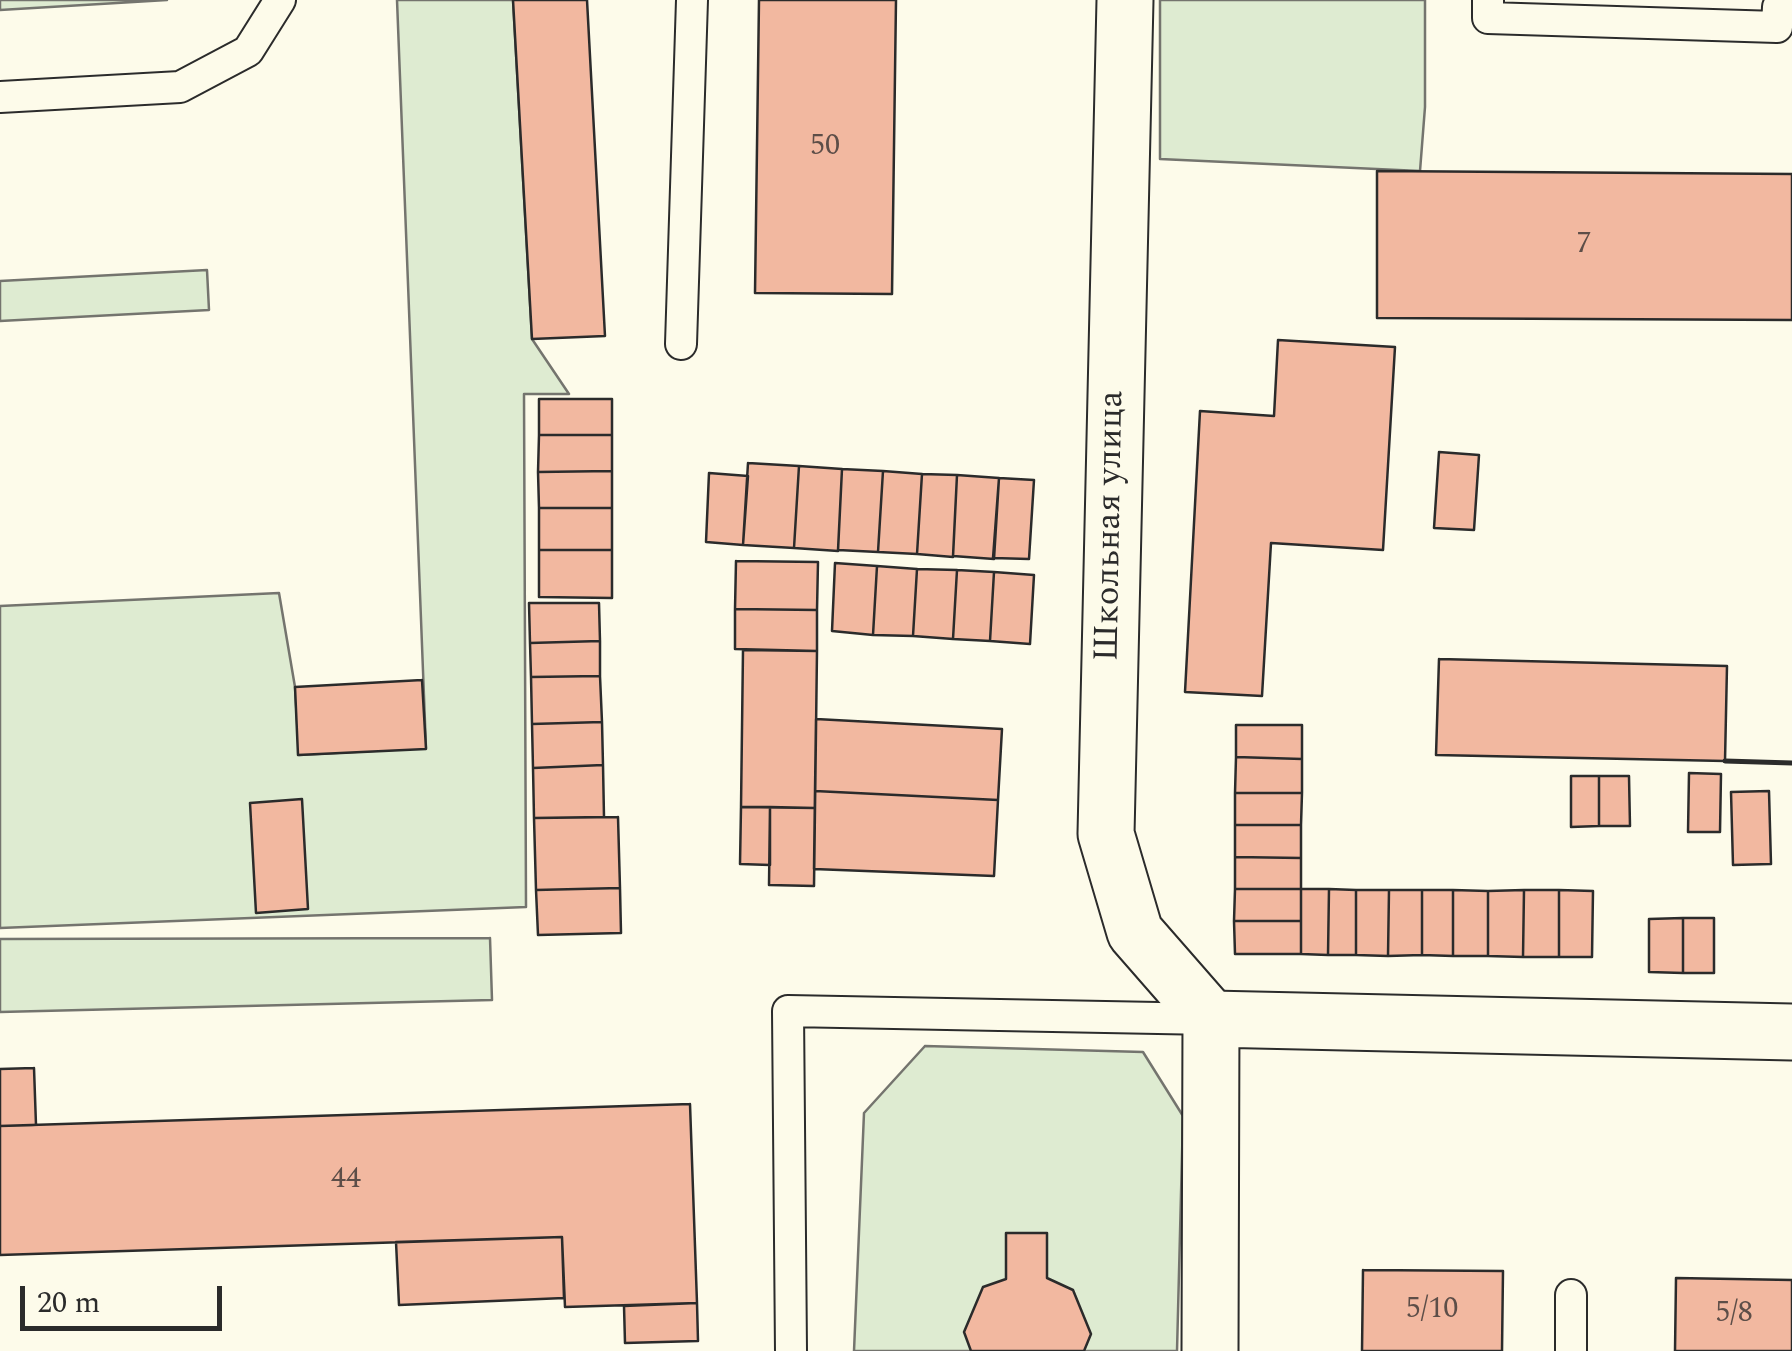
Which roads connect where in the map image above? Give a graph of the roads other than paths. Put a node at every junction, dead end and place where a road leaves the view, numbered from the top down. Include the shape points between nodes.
1 (280, 0) edge
2 (692, 0) edge
3 (1126, 0) edge
4 (1488, 0) edge
5 (1792, 8) edge
6 (0, 97) edge
7 (680, 344) dead end
8 (1211, 1019) junction
9 (1792, 1032) edge
10 (1572, 1295) dead end
11 (791, 1351) edge
12 (1210, 1351) edge
13 (1570, 1351) edge

1 - 6 lane via 248,51 180,88
2 - 7 lane
3 - 8 street, Школьная улица via 1106,834 1136,932
4 - 5 lane via 1488,18 1777,26 1778,6
8 - 9 street
8 - 11 lane via 788,1011
8 - 12 street
10 - 13 lane

